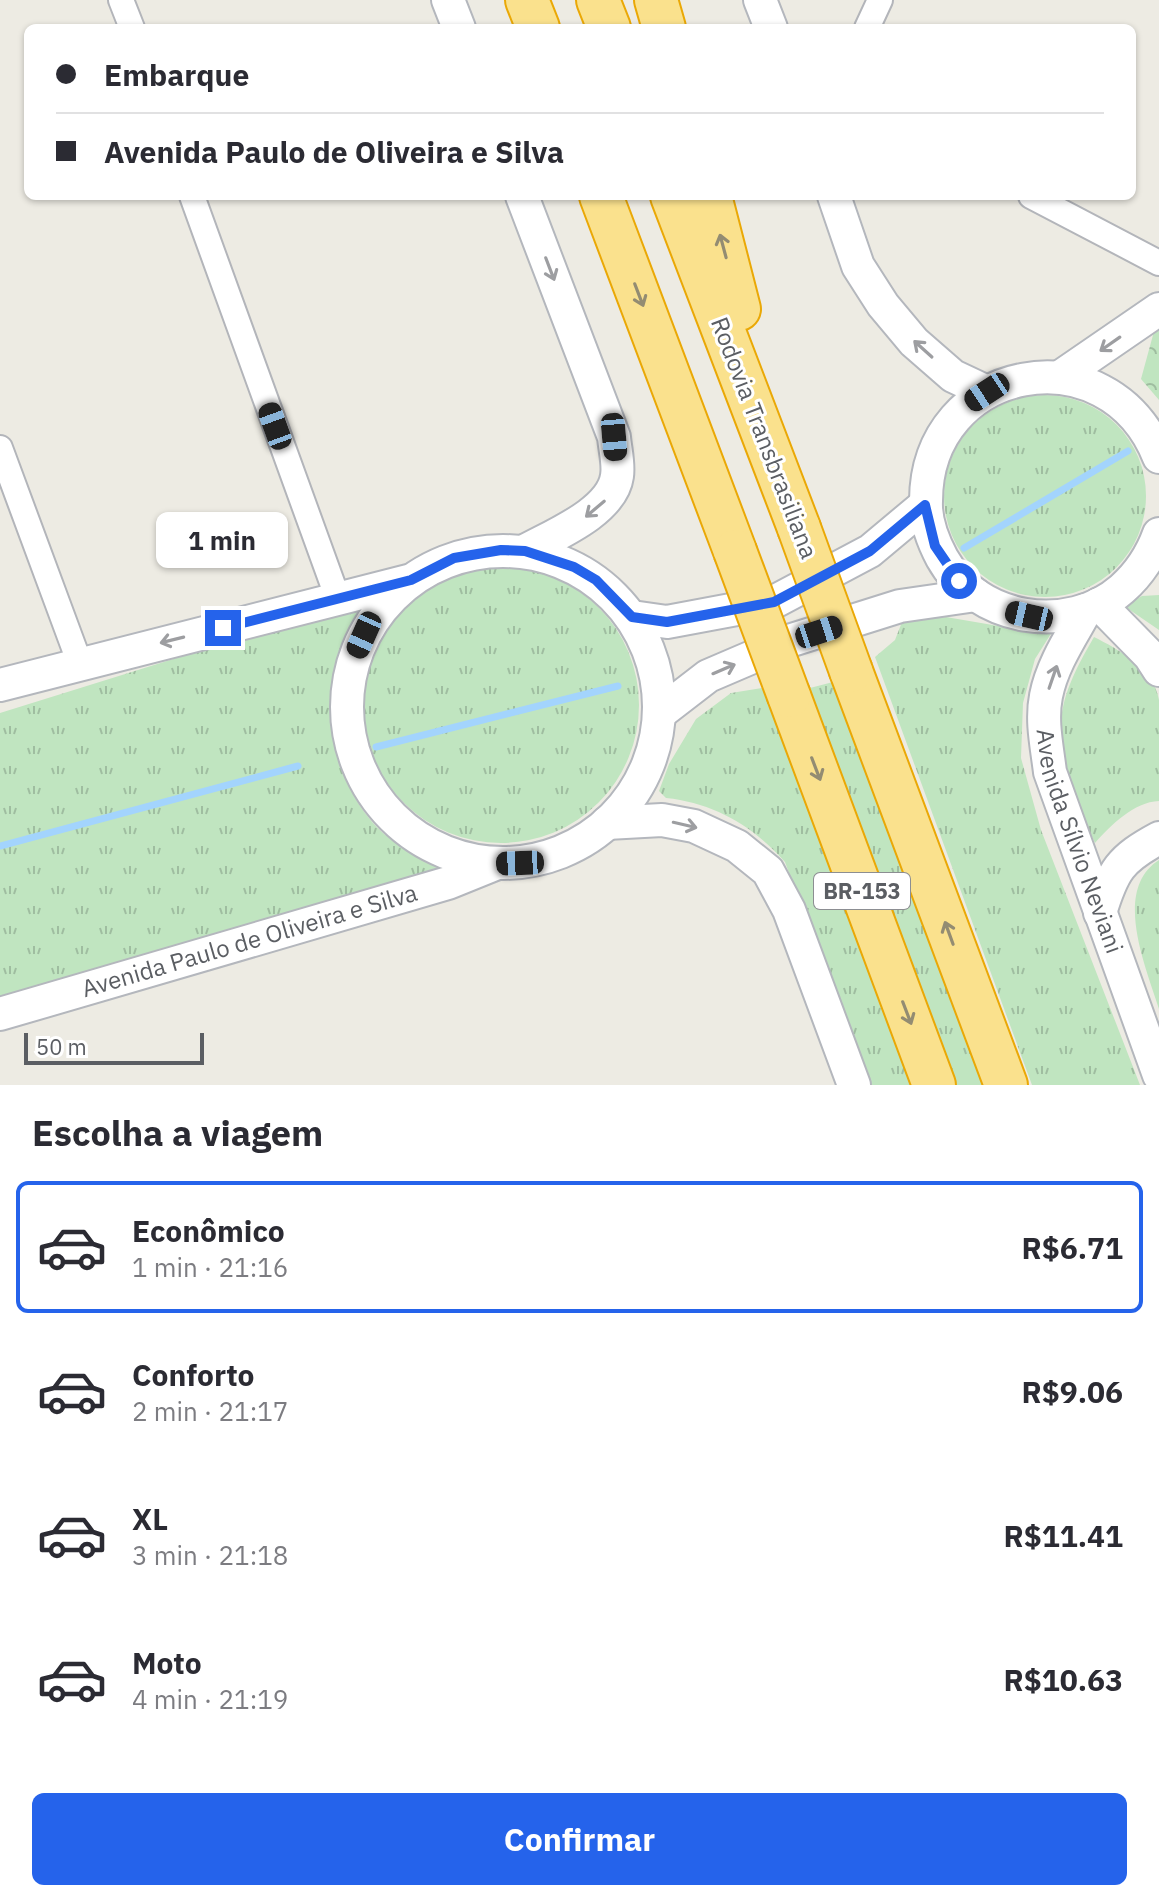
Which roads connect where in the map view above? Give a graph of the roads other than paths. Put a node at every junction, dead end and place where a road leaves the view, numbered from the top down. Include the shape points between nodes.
1 (121, 0) edge
2 (448, 0) edge
3 (527, 0) edge
4 (598, 0) edge
5 (656, 0) edge
6 (760, 0) edge
7 (880, 0) edge
8 (130, 24) edge
9 (457, 24) edge
10 (536, 24) edge
11 (607, 24) edge
12 (663, 24) edge
13 (769, 24) edge
14 (869, 24) edge
15 (193, 200) edge
16 (524, 200) edge
17 (603, 200) edge
18 (674, 200) edge
19 (711, 200) edge
20 (835, 200) edge
21 (1039, 200) edge
22 (1159, 263) edge
23 (1159, 309) edge
24 (740, 375) junction
25 (1060, 377) junction
26 (987, 392) junction
27 (0, 448) edge
28 (1159, 457) edge
29 (925, 505) junction
30 (1159, 534) edge
31 (525, 551) junction
32 (1149, 563) edge
33 (411, 580) junction
34 (976, 595) junction
35 (338, 599) junction
36 (1092, 607) junction
37 (632, 617) junction
38 (80, 664) junction
39 (1159, 670) edge
40 (0, 685) edge
41 (660, 713) junction
42 (607, 823) junction
43 (1159, 838) edge
44 (496, 864) junction
45 (1100, 913) junction
46 (0, 1014) edge
47 (1159, 1075) edge
48 (854, 1085) edge
49 (934, 1085) edge
50 (1006, 1085) edge

1 - 8 street
2 - 9 main road
3 - 10 highway
4 - 11 highway
5 - 12 highway
6 - 13 main road
7 - 14 street
15 - 35 street
16 -> 31 main road via 614,437 617,476 608,498 587,516
17 -> 49 highway, BR-153, bridge
18 - 24 highway, Rodovia Transbrasiliana / BR-153
24 -> 19 highway via 750,353
26 -> 20 main road via 953,376 883,305 858,266
21 - 22 street
23 -> 25 main road
50 -> 24 highway, Rodovia Transbrasiliana / BR-153, bridge
25 - 26 main road via 1022,379
25 - 28 main road via 1096,387 1120,402 1140,422
26 - 29 main road via 957,416 936,448
27 - 38 street
29 - 34 main road via 935,546
29 - 37 main road via 870,551 774,602 667,622
30 - 32 main road
31 - 33 main road via 466,555
31 - 37 main road via 596,580
32 - 36 main road via 1120,591
33 - 35 main road
33 - 44 main road via 377,615 355,658 346,705 353,753 374,796 407,831 449,854
34 - 36 main road via 1029,616 1068,615
41 -> 34 main road via 708,676 792,640 900,606
35 -> 38 main road
36 - 39 main road via 1150,656
45 -> 36 main road, Avenida Sílvio Neviani via 1050,772 1045,728 1046,696 1061,654
37 - 41 main road via 654,663
38 - 40 main road
41 - 42 main road via 644,773
42 - 44 main road via 567,850 532,861
42 -> 48 main road via 662,820 694,826 737,846 768,871 789,910
43 - 45 main road via 1131,853 1111,879
44 - 46 main road, Avenida Paulo de Oliveira e Silva via 448,883
45 - 47 main road, Avenida Sílvio Neviani

